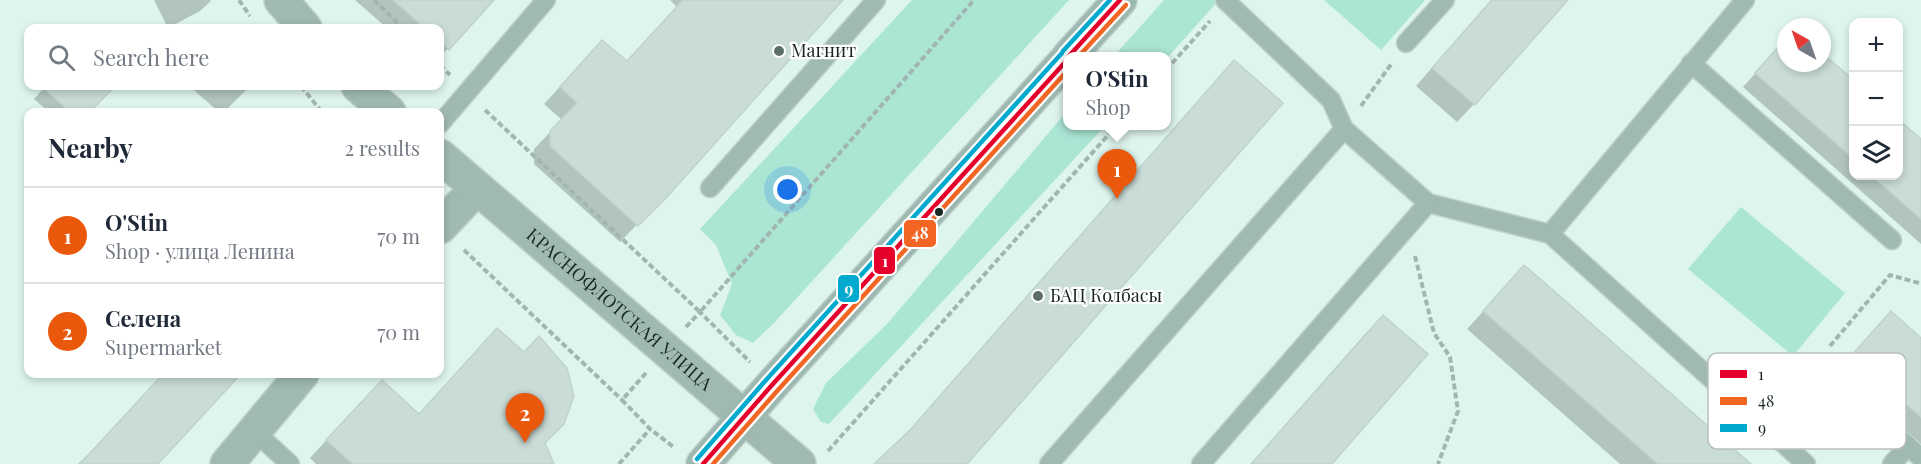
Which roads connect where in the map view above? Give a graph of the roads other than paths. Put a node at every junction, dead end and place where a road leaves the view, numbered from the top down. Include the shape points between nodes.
1 (281, 0) edge
2 (546, 0) edge
3 (876, 0) edge
4 (1120, 0) edge
5 (1226, 0) edge
6 (1444, 0) edge
7 (1745, 0) edge
8 (302, 24) edge
9 (1406, 44) road end
10 (1073, 52) edge
11 (1063, 63) edge
12 (1691, 63) junction
13 (363, 90) edge
14 (384, 108) edge
15 (444, 119) edge
16 (1344, 129) junction
17 (444, 159) edge
18 (477, 188) junction
19 (710, 188) dead end
20 (1428, 203) junction
21 (1550, 234) junction
22 (448, 235) edge
23 (1892, 240) dead end
24 (1708, 376) edge
25 (299, 378) edge
26 (744, 416) junction
27 (254, 431) junction
28 (1789, 449) edge
29 (1914, 452) edge
30 (812, 459) edge
31 (226, 464) edge
32 (291, 464) edge
33 (704, 464) edge
34 (1049, 464) edge
35 (1201, 464) edge
36 (1806, 464) edge
37 (1892, 464) edge

1 - 8 street
2 - 15 lane
3 - 19 lane
4 - 10 main road
5 - 16 lane via 1331,100
6 - 9 lane
7 - 12 lane
11 - 26 main road
12 - 21 lane
12 - 23 lane
13 - 14 street
16 - 20 lane
16 - 34 lane
17 - 18 street, КРАСНОФЛОТСКАЯ УЛИЦА
18 - 22 street
18 - 26 street, КРАСНОФЛОТСКАЯ УЛИЦА
20 - 21 lane
20 - 35 lane
21 - 24 lane
25 - 27 street
26 - 30 street, КРАСНОФЛОТСКАЯ УЛИЦА
26 - 33 main road
27 - 31 street
27 - 32 lane
28 - 36 lane
29 - 37 lane

